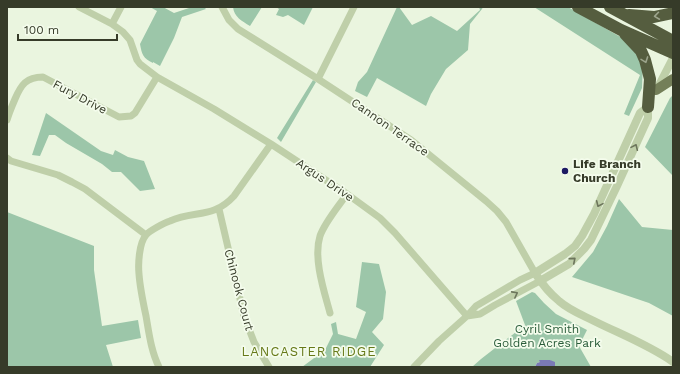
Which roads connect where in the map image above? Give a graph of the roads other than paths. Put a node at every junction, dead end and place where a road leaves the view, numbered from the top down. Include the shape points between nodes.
1 (79, 7) edge
2 (121, 7) edge
3 (222, 7) edge
4 (354, 7) edge
5 (578, 7) edge
6 (610, 7) edge
7 (673, 13) edge
8 (624, 14) junction
9 (112, 24) junction
10 (621, 30) junction
11 (673, 41) edge
12 (673, 53) edge
13 (673, 58) edge
14 (157, 77) junction
15 (318, 79) junction
16 (673, 79) edge
17 (656, 90) junction
18 (648, 107) junction
19 (7, 120) edge
20 (271, 144) junction
21 (7, 158) edge
22 (347, 194) junction
23 (219, 208) junction
24 (146, 235) junction
25 (535, 273) junction
26 (540, 281) junction
27 (490, 297) junction
28 (495, 305) junction
29 (330, 313) dead end
30 (467, 316) junction
31 (673, 362) edge
32 (159, 367) edge
33 (269, 367) edge
34 (414, 367) edge

1 - 9 street, Argus Drive
2 - 9 street
3 - 15 street, Cannon Terrace via 238,29
4 - 15 street
5 - 10 highway
6 - 8 highway
7 -> 8 highway via 654,17
8 - 11 highway
9 - 14 street, Argus Drive via 130,40 140,64
10 - 12 highway
10 -> 18 highway via 641,51 645,60 650,79
13 - 17 street
14 - 19 street, Fury Drive via 135,113 119,117 43,77 36,77 28,80 20,88
14 - 20 street, Argus Drive
15 - 25 street, Cannon Terrace via 411,140 486,201 506,222
16 - 17 main road
17 - 18 street
18 -> 25 street via 640,114 582,236 565,254
26 -> 18 street via 569,264 591,240 648,118
20 - 22 street, Argus Drive
20 - 23 street via 234,196
21 - 24 street via 58,176 85,189
22 - 29 street via 325,226 318,246 318,262
22 - 30 street, Argus Drive via 380,218 395,233
23 - 24 street via 172,220
23 - 33 street, Chinook Court via 244,316 254,342
24 - 32 street via 139,256 139,273 150,342
25 - 26 street
25 - 27 street
28 -> 26 street
26 - 31 street via 560,302 576,312
27 - 28 street
27 - 30 street
28 - 30 street via 480,314
30 - 34 street

